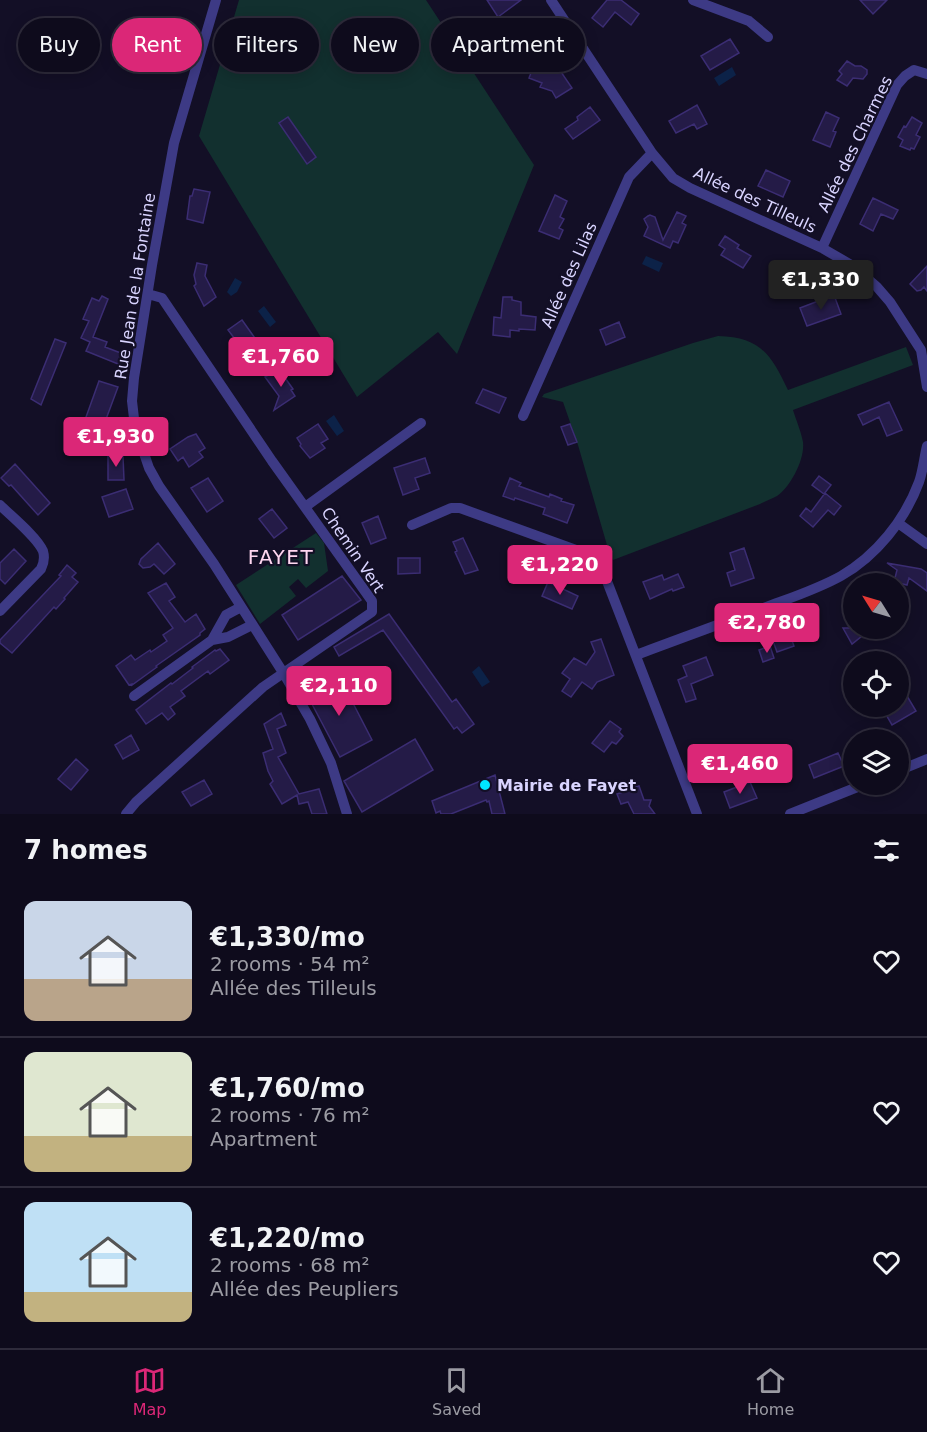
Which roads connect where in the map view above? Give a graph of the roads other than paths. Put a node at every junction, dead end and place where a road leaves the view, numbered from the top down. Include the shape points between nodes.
1 (216, 0) edge
2 (693, 0) edge
3 (556, 3) edge
4 (768, 36) dead end
5 (927, 74) edge
6 (652, 153) junction
7 (822, 248) junction
8 (148, 294) junction
9 (924, 349) edge
10 (927, 387) edge
11 (523, 416) dead end
12 (421, 423) dead end
13 (927, 446) edge
14 (0, 505) edge
15 (305, 507) junction
16 (898, 523) junction
17 (412, 525) dead end
18 (927, 544) edge
19 (241, 607) junction
20 (0, 611) edge
21 (252, 625) junction
22 (212, 640) junction
23 (636, 655) junction
24 (284, 674) junction
25 (134, 696) dead end
26 (927, 759) edge
27 (909, 766) edge
28 (843, 793) edge
29 (126, 814) edge
30 (347, 814) edge
31 (697, 814) edge
32 (790, 814) edge

1 - 8 street, Rue Jean de la Fontaine via 174,143
2 - 4 street via 749,21
3 - 6 street, Allée des Tilleuls
5 - 7 street, Allée des Charmes via 914,70 897,85
6 - 7 street, Allée des Tilleuls via 673,178 690,188
6 - 11 street, Allée des Lilas via 629,177
7 - 9 street, Allée des Tilleuls via 853,266 877,287
8 - 15 street via 162,298
8 - 19 street, Rue Jean de la Fontaine via 132,401 141,449 159,486
9 - 10 street, Allée des Tilleuls
12 - 15 street
13 - 16 street via 919,482
14 - 20 street via 38,542 44,561 41,570
15 - 24 street, Chemin Vert via 372,601 372,612
16 - 18 street
16 - 23 street via 877,548 841,576
17 - 23 street via 451,508 460,508 598,558
19 - 21 street, Rue Jean de la Fontaine
19 - 22 street via 226,615
21 - 22 street
21 - 24 street, Rue Jean de la Fontaine
22 - 25 street
23 - 31 street
24 - 29 street via 263,687
24 - 30 street, Rue Jean de la Fontaine via 331,763
26 - 27 street
28 - 32 street

